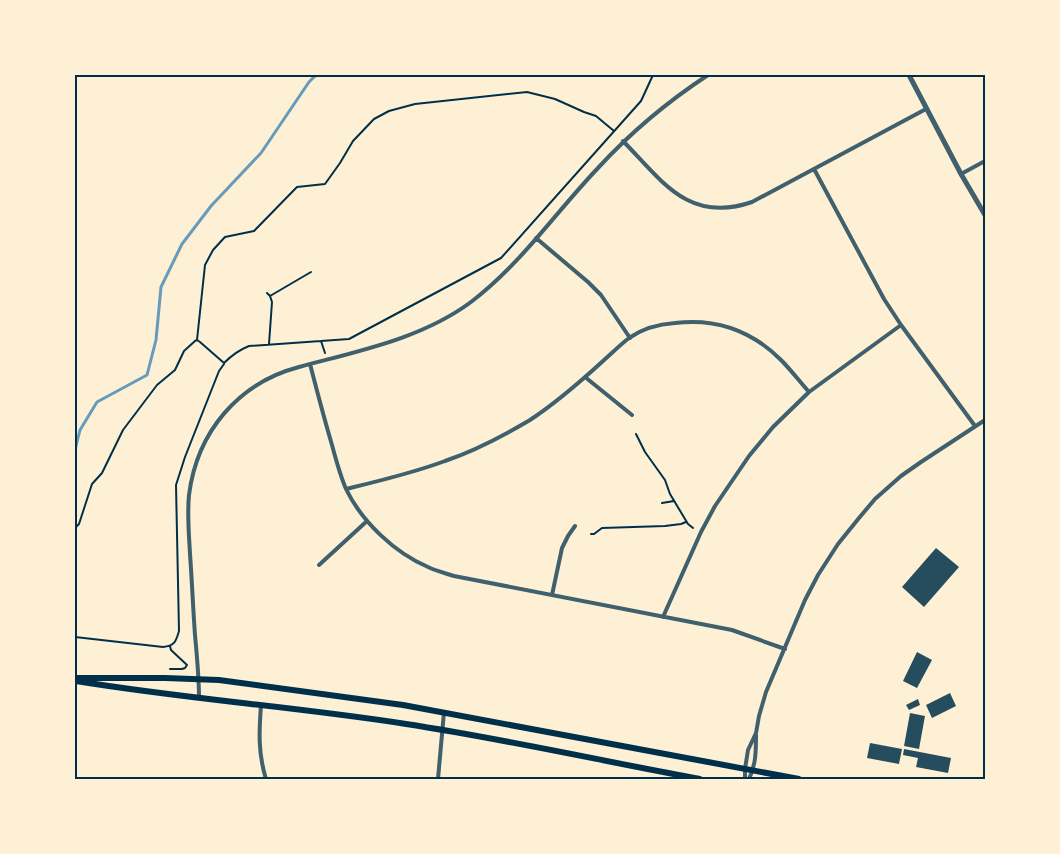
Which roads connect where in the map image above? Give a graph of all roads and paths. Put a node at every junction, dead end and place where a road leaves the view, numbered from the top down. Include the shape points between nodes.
1 (653, 75) edge
2 (708, 75) edge
3 (909, 75) edge
4 (926, 109) junction
5 (614, 131) junction
6 (623, 141) junction
7 (985, 161) edge
8 (814, 168) junction
9 (961, 174) junction
10 (985, 215) edge
11 (536, 238) junction
12 (312, 272) dead end
13 (267, 293) dead end
14 (270, 296) junction
15 (901, 325) junction
16 (630, 338) junction
17 (197, 340) junction
18 (322, 341) junction
19 (269, 344) junction
20 (326, 360) junction
21 (224, 363) junction
22 (310, 364) junction
23 (585, 377) junction
24 (809, 392) junction
25 (632, 415) dead end
26 (985, 420) edge
27 (975, 426) junction
28 (636, 434) dead end
29 (346, 489) junction
30 (674, 501) junction
31 (662, 503) dead end
32 (367, 521) junction
33 (687, 522) junction
34 (575, 526) dead end
35 (75, 528) edge
36 (693, 528) dead end
37 (591, 534) dead end
38 (319, 565) dead end
39 (552, 595) junction
40 (664, 617) junction
41 (75, 637) edge
42 (170, 646) junction
43 (785, 649) junction
44 (166, 669) dead end
45 (75, 679) edge
46 (199, 679) junction
47 (200, 698) junction
48 (261, 705) junction
49 (444, 712) junction
50 (443, 730) junction
51 (756, 733) junction
52 (745, 769) junction
53 (753, 770) junction
54 (266, 779) edge
55 (438, 779) edge
56 (700, 779) edge
57 (745, 779) edge
58 (749, 779) edge
59 (799, 779) edge

1 - 5 path via 641,101
2 - 6 street via 660,109
3 - 4 street
4 - 8 street
4 - 9 street
5 - 17 path via 596,116 527,92 415,104 389,111 374,119 353,141 325,184 297,187 254,232 226,236 212,250 205,265
5 - 18 path via 501,258 349,339
6 - 8 street via 682,198 707,207 728,208 752,202
6 - 11 street
7 - 9 street
8 - 15 street via 876,286
9 - 10 street
11 - 16 street via 601,295
11 - 20 street via 491,286 445,318 393,341
12 - 14 path
13 - 14 path
14 - 19 path
15 - 24 street
15 - 27 street
16 - 23 street
16 - 24 street via 647,329 687,321 723,325 754,338 782,360
17 - 21 path
17 - 35 path via 184,351 175,370 157,385 123,430 102,473 92,484
18 - 19 path
18 - 20 path
19 - 21 path via 249,346
20 - 22 street
21 - 42 path via 176,485 179,631 176,641
22 - 29 street
22 - 46 street via 272,376 246,392 220,418 196,461 188,517
23 - 25 street
23 - 29 street via 530,419 476,448 445,461
24 - 40 street via 772,427 723,493 701,532
26 - 27 street
27 - 43 street via 901,476 859,518 818,575
28 - 30 path via 665,480
29 - 32 street
30 - 31 path
30 - 33 path
32 - 38 street
32 - 39 street via 385,539 428,567 469,579
33 - 36 path
33 - 37 path via 602,528
34 - 39 street via 562,548
39 - 40 street
40 - 43 street via 732,630
41 - 42 path
42 - 44 path via 187,665 182,669
43 - 51 street via 766,692
45 - 46 main road
45 - 47 main road
46 - 47 street
46 - 49 main road
47 - 48 main road
48 - 50 main road
48 - 54 street via 259,748
49 - 50 street
49 - 52 main road
50 - 55 street
50 - 56 main road
51 - 52 street via 748,750
51 - 53 street
52 - 53 main road
52 - 57 street
53 - 58 street
53 - 59 main road

